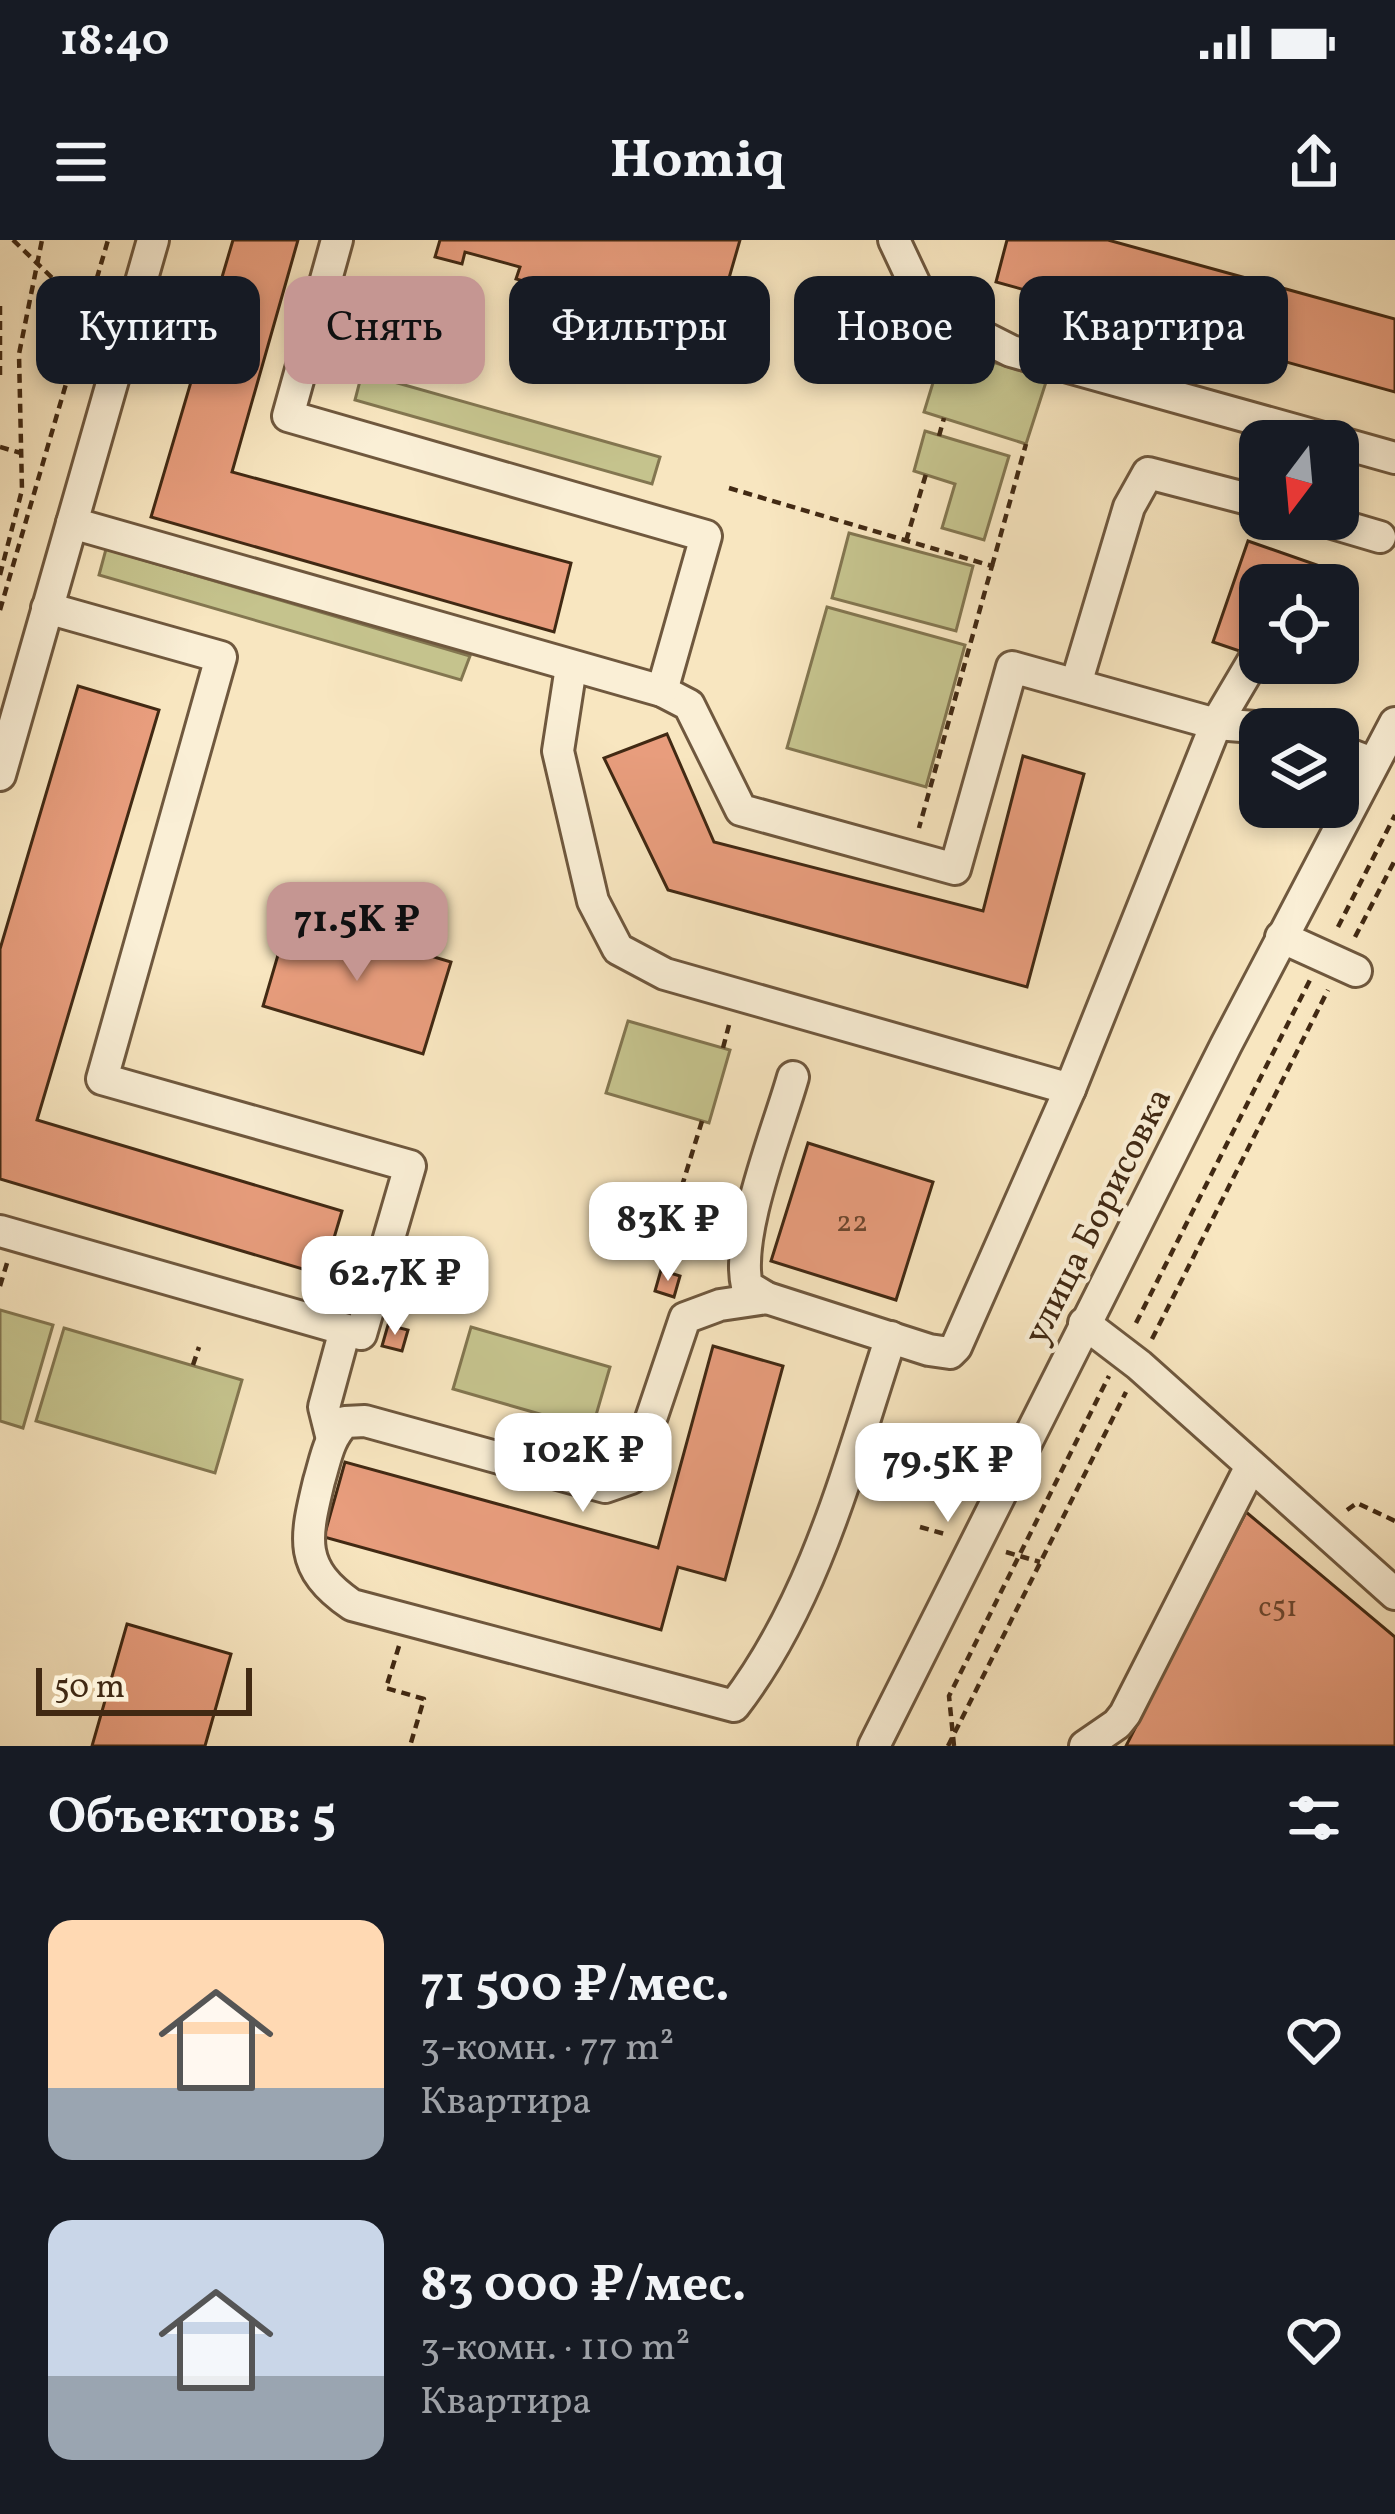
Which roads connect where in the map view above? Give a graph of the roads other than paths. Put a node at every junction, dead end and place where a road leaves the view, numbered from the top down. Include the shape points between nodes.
1 (153, 240) edge
2 (337, 240) edge
3 (895, 240) edge
4 (1258, 420) edge
5 (1359, 448) edge
6 (1395, 458) edge
7 (1239, 497) edge
8 (72, 523) junction
9 (1359, 531) edge
10 (1380, 537) dead end
11 (47, 608) junction
12 (571, 667) junction
13 (1076, 683) junction
14 (1240, 684) edge
15 (662, 691) junction
16 (1395, 722) edge
17 (1216, 724) junction
18 (1239, 726) edge
19 (1359, 758) edge
20 (1372, 763) junction
21 (0, 775) edge
22 (1281, 937) junction
23 (1340, 964) road end
24 (793, 1077) dead end
25 (1070, 1089) junction
26 (0, 1231) edge
27 (767, 1298) junction
28 (1084, 1323) junction
29 (345, 1330) junction
30 (890, 1337) junction
31 (332, 1436) junction
32 (1250, 1466) junction
33 (1395, 1594) edge
34 (874, 1746) edge
35 (1085, 1746) edge

1 - 8 street
2 - 15 street via 288,416 706,536
3 - 4 street via 926,308 1012,351
5 - 6 street
7 - 13 street via 1148,473 1129,507
8 - 11 street
8 - 12 street
9 - 10 street
11 - 21 street
11 - 29 street via 220,657 101,1079 410,1166 361,1334
12 - 15 street
12 - 25 street via 558,751 593,902 618,949 665,974
13 - 15 street via 1012,667 955,869 741,810 689,705
13 - 17 street
14 - 17 street
16 - 20 street, улица Борисовка
17 - 18 street
17 - 25 street
19 - 20 street
20 - 22 street, улица Борисовка
22 - 23 street
22 - 28 street, улица Борисовка
24 - 27 street via 743,1270 747,1286
25 - 30 street via 956,1347 929,1350
26 - 29 street
27 - 30 street
27 - 31 street via 685,1318 631,1478 604,1487 365,1421 345,1422
28 - 32 street
28 - 34 street, улица Борисовка
29 - 31 street via 324,1406
30 - 31 street via 821,1549 734,1706 352,1605 327,1588 310,1560 307,1530
32 - 33 street
32 - 35 street via 1125,1714

